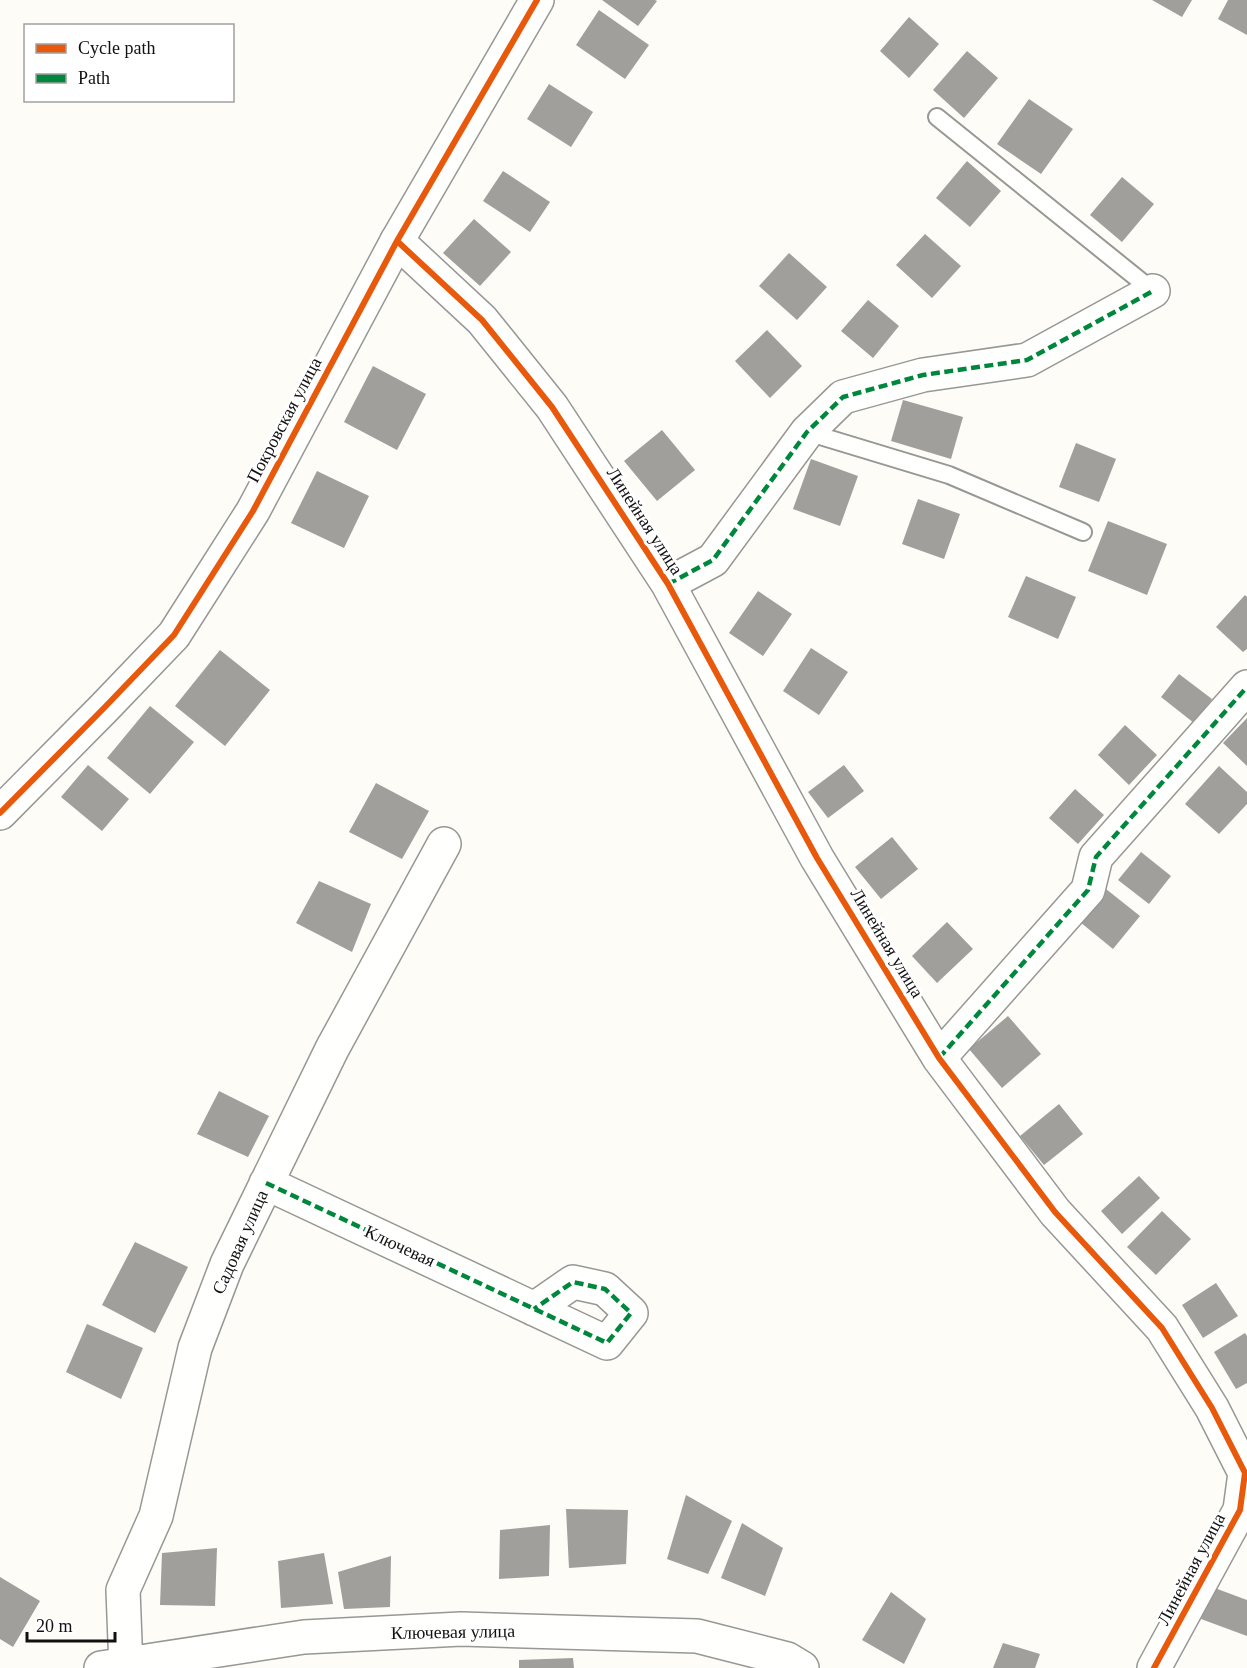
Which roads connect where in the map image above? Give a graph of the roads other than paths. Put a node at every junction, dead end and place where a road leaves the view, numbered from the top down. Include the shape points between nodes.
1 (537, 0) edge
2 (937, 117) dead end
3 (397, 241) junction
4 (1153, 291) joint
5 (807, 432) junction
6 (1083, 532) dead end
7 (668, 584) junction
8 (1247, 687) edge
9 (0, 813) edge
10 (444, 844) dead end
11 (939, 1058) junction
12 (266, 1183) junction
13 (534, 1309) dead end
14 (118, 1667) edge
15 (802, 1668) edge
16 (1154, 1668) edge

1 - 3 street, Покровская улица
2 - 4 lane
3 - 7 street, Линейная улица via 482,320 552,407
3 - 9 street, Покровская улица via 253,511 174,635
4 - 5 street via 1027,360 923,375 843,397
5 - 6 lane via 949,475
5 - 7 street via 712,560
7 - 11 street, Линейная улица via 817,858
8 - 11 street via 1096,857 1088,890
10 - 12 street, Садовая улица via 332,1049
11 - 16 street, Линейная улица via 1055,1212 1162,1328 1212,1408 1245,1473 1240,1510
12 - 13 street, Ключевая
12 - 14 street, Садовая улица via 227,1264 195,1348 156,1516 123,1590
14 - 15 street, Ключевая улица via 304,1637 461,1629 697,1636 787,1659

